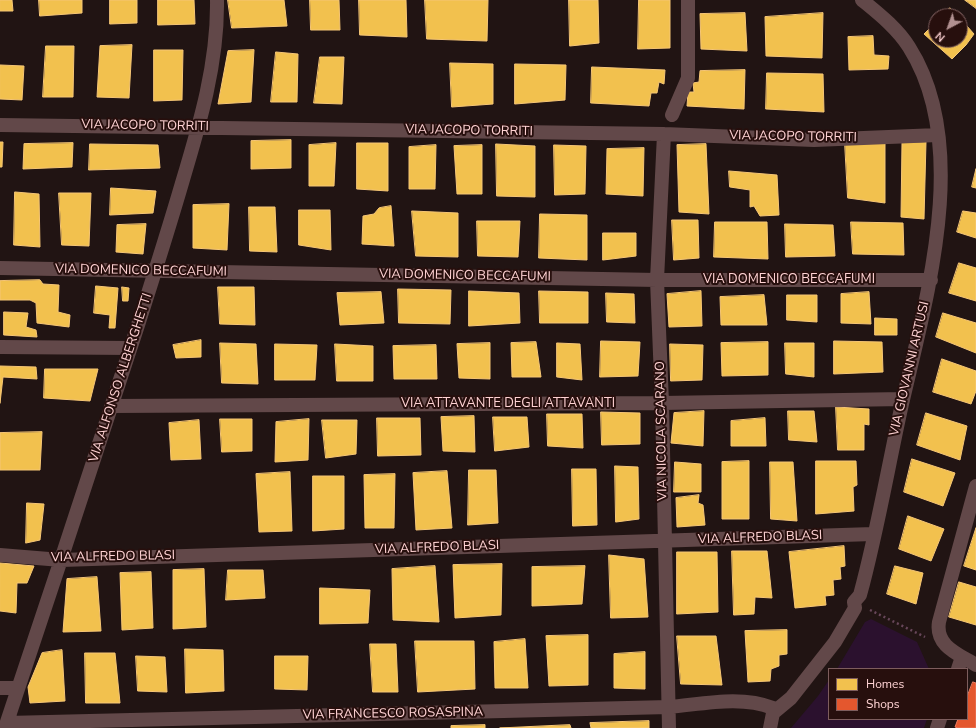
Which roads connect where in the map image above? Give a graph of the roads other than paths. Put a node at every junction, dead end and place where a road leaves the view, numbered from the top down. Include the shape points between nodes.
1 (217, 0) edge
2 (688, 0) edge
3 (862, 0) edge
4 (672, 115) dead end
5 (0, 125) edge
6 (199, 126) junction
7 (664, 134) junction
8 (938, 135) junction
9 (0, 268) edge
10 (156, 271) junction
11 (657, 280) junction
12 (931, 280) junction
13 (0, 347) edge
14 (130, 348) junction
15 (903, 399) junction
16 (662, 403) junction
17 (112, 406) junction
18 (976, 486) edge
19 (873, 534) junction
20 (664, 541) junction
21 (0, 555) edge
22 (61, 560) junction
23 (953, 654) edge
24 (976, 664) edge
25 (0, 688) edge
26 (17, 688) junction
27 (669, 707) junction
28 (773, 713) junction
29 (6, 726) edge
30 (669, 728) edge
31 (770, 728) edge

1 - 6 street, VIA ALFONSO ALBERGHETTI via 216,46
2 - 4 street via 688,78
3 - 8 street, VIA GIOVANNI ARTUSI via 884,18 908,46 921,72 933,108
5 - 6 street, VIA JACOPO TORRITI
6 - 7 street, VIA JACOPO TORRITI
6 - 10 street, VIA ALFONSO ALBERGHETTI
7 - 8 street, VIA JACOPO TORRITI via 814,140
7 - 11 street, VIA NICOLA SCARANO
8 - 12 street, VIA GIOVANNI ARTUSI via 941,201
9 - 10 street, VIA DOMENICO BECCAFUMI
10 - 11 street, VIA DOMENICO BECCAFUMI
10 - 14 street, VIA ALFONSO ALBERGHETTI
11 - 12 street, VIA DOMENICO BECCAFUMI
11 - 16 street, VIA NICOLA SCARANO
12 - 15 street, VIA GIOVANNI ARTUSI
13 - 14 street
14 - 17 street, VIA ALFONSO ALBERGHETTI
15 - 16 street, VIA ATTAVANTE DEGLI ATTAVANTI
15 - 19 street, VIA GIOVANNI ARTUSI
16 - 17 street, VIA ATTAVANTE DEGLI ATTAVANTI
16 - 20 street, VIA NICOLA SCARANO
17 - 22 street, VIA ALFONSO ALBERGHETTI
18 - 23 street via 939,622 938,631
19 - 20 street, VIA ALFREDO BLASI
19 - 28 street, VIA GIOVANNI ARTUSI via 860,595 854,602 855,608 834,642 791,698
20 - 22 street, VIA ALFREDO BLASI
20 - 27 street, VIA NICOLA SCARANO
21 - 22 street, VIA ALFREDO BLASI
22 - 26 street, VIA ALFONSO ALBERGHETTI
23 - 24 street
25 - 26 street
26 - 29 street, VIA ALFONSO ALBERGHETTI
27 - 28 street, VIA FRANCESCO ROSASPINA via 751,701 773,708
27 - 29 street, VIA FRANCESCO ROSASPINA
27 - 30 street, VIA NICOLA SCARANO
28 - 31 street

